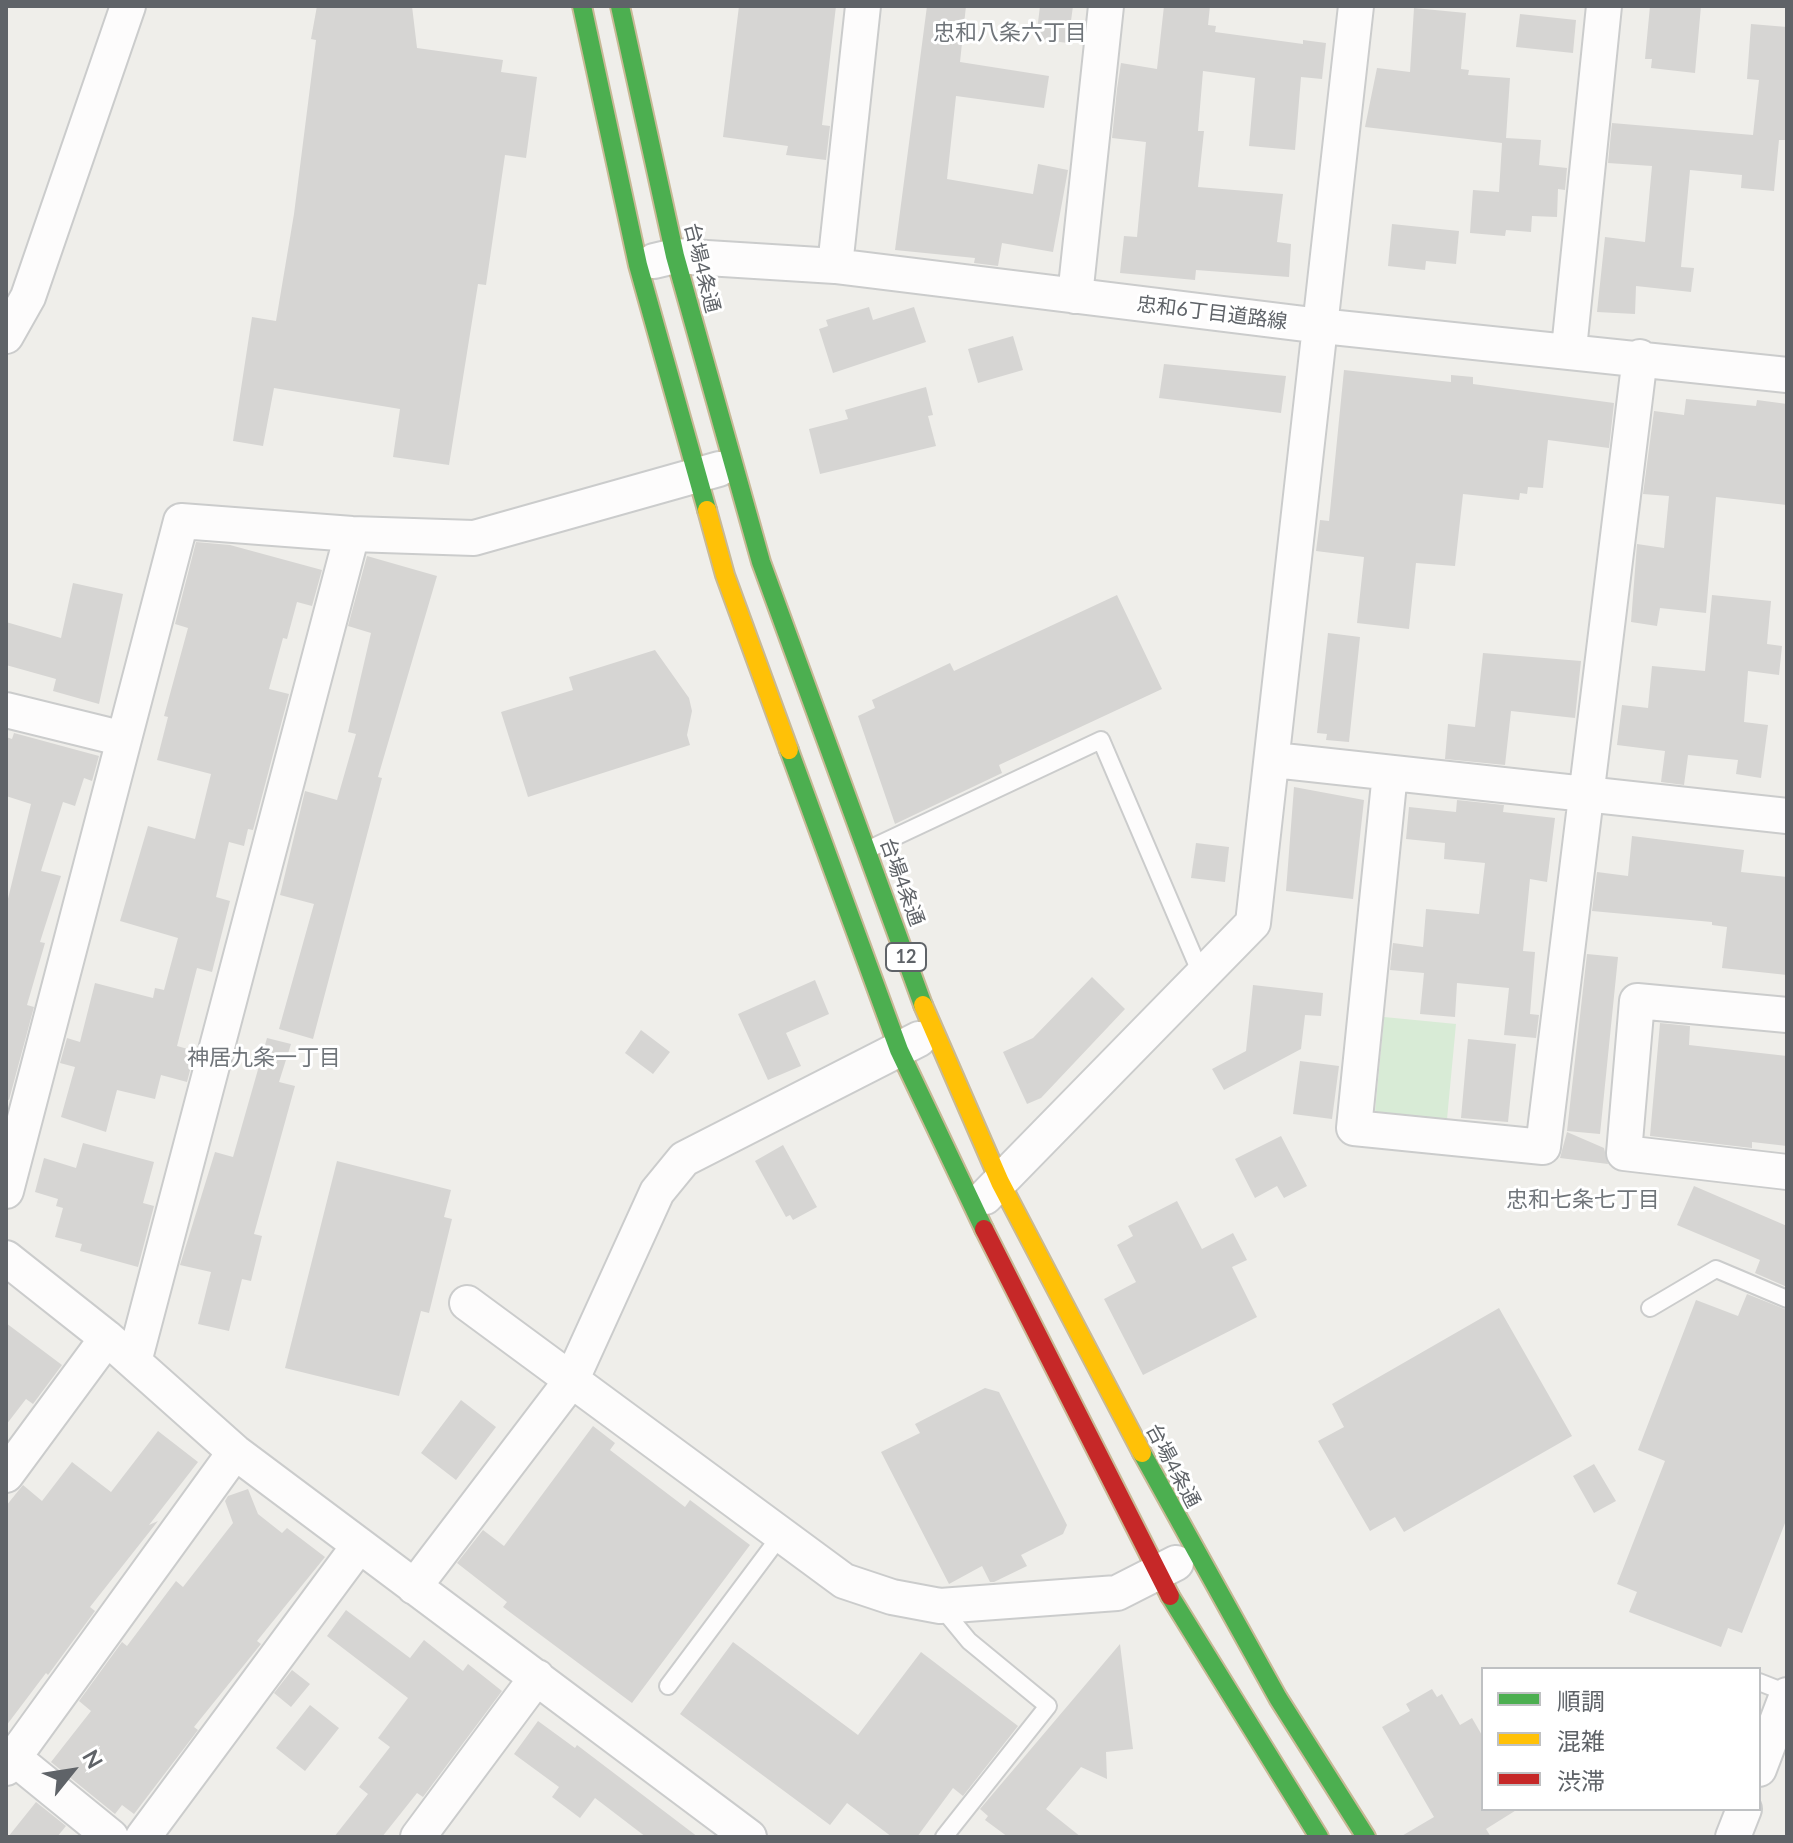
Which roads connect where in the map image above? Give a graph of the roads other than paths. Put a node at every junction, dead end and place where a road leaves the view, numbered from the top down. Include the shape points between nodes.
1 (128, 6) edge
2 (582, 6) edge
3 (620, 6) edge
4 (863, 6) edge
5 (1106, 6) edge
6 (1356, 6) edge
7 (1604, 6) edge
8 (675, 256) junction
9 (638, 265) junction
10 (835, 266) junction
11 (1075, 296) junction
12 (1321, 326) junction
13 (6, 336) edge
14 (1569, 349) junction
15 (1640, 357) junction
16 (1787, 375) edge
17 (733, 466) junction
18 (695, 475) junction
19 (352, 534) junction
20 (6, 710) edge
21 (124, 739) junction
22 (1274, 760) junction
23 (1390, 773) junction
24 (1587, 794) junction
25 (1787, 816) edge
26 (849, 857) junction
27 (1202, 976) junction
28 (1787, 1015) edge
29 (933, 1031) junction
30 (899, 1050) junction
31 (1787, 1172) edge
32 (1000, 1182) junction
33 (6, 1191) edge
34 (974, 1209) junction
35 (6, 1258) edge
36 (1787, 1299) edge
37 (467, 1303) dead end
38 (1650, 1308) dead end
39 (107, 1338) junction
40 (134, 1362) junction
41 (571, 1381) junction
42 (235, 1452) junction
43 (6, 1475) edge
44 (781, 1535) junction
45 (358, 1547) junction
46 (1194, 1552) junction
47 (1157, 1575) junction
48 (414, 1587) junction
49 (940, 1606) junction
50 (537, 1677) junction
51 (668, 1686) dead end
52 (1776, 1689) edge
53 (1761, 1760) edge
54 (10, 1763) edge
55 (1743, 1811) edge
56 (111, 1837) edge
57 (143, 1837) edge
58 (418, 1837) edge
59 (749, 1837) edge
60 (944, 1837) edge
61 (1319, 1837) edge
62 (1366, 1837) edge
63 (1733, 1837) edge

1 - 13 street via 28,297
2 - 9 highway, 台場4条通 / 12
3 - 8 highway, 台場4条通 / 12
4 - 10 street
5 - 11 street
6 - 12 street
7 - 14 street
8 - 9 street, 忠和6丁目道路線
8 - 10 street, 忠和6丁目道路線
8 - 17 highway, 台場4条通 / 12
9 - 18 highway, 台場4条通 / 12
10 - 11 street, 忠和6丁目道路線
11 - 12 street, 忠和6丁目道路線
12 - 14 street, 忠和6丁目道路線
12 - 22 street
14 - 15 street, 忠和6丁目道路線
15 - 16 street, 忠和6丁目道路線
15 - 24 street
17 - 18 street
17 - 26 highway, 台場4条通 / 12
18 - 19 street via 474,538
18 - 26 highway, 台場4条通 / 12 via 725,575
19 - 21 street via 181,521
19 - 40 street
20 - 21 street
21 - 33 street
22 - 23 street
22 - 27 street via 1253,923
23 - 24 street
23 - 24 street via 1354,1128 1543,1147
24 - 25 street
26 - 27 lane via 1101,740
26 - 29 highway, 台場4条通 / 12
26 - 30 highway, 台場4条通 / 12
27 - 32 street
28 - 31 street via 1637,1001 1624,1153
29 - 30 street
29 - 32 highway, 台場4条通 / 12
30 - 34 highway, 台場4条通 / 12
30 - 41 street via 684,1159 657,1192
32 - 34 street
32 - 46 highway, 台場4条通 / 12
34 - 47 highway, 台場4条通 / 12
35 - 39 street
36 - 38 lane via 1716,1269
37 - 41 street
39 - 40 street
39 - 43 street
40 - 42 street
41 - 44 street
41 - 48 street
42 - 45 street
42 - 54 street
44 - 49 street via 844,1581
44 - 51 lane
45 - 48 street
45 - 57 street
46 - 47 street
46 - 62 highway, 台場4条通 / 12
47 - 49 street via 1117,1593
47 - 61 highway, 台場4条通 / 12
48 - 50 street
49 - 60 lane via 969,1641 1048,1706
50 - 58 street
50 - 59 street
52 - 53 street
54 - 56 street
55 - 63 street

